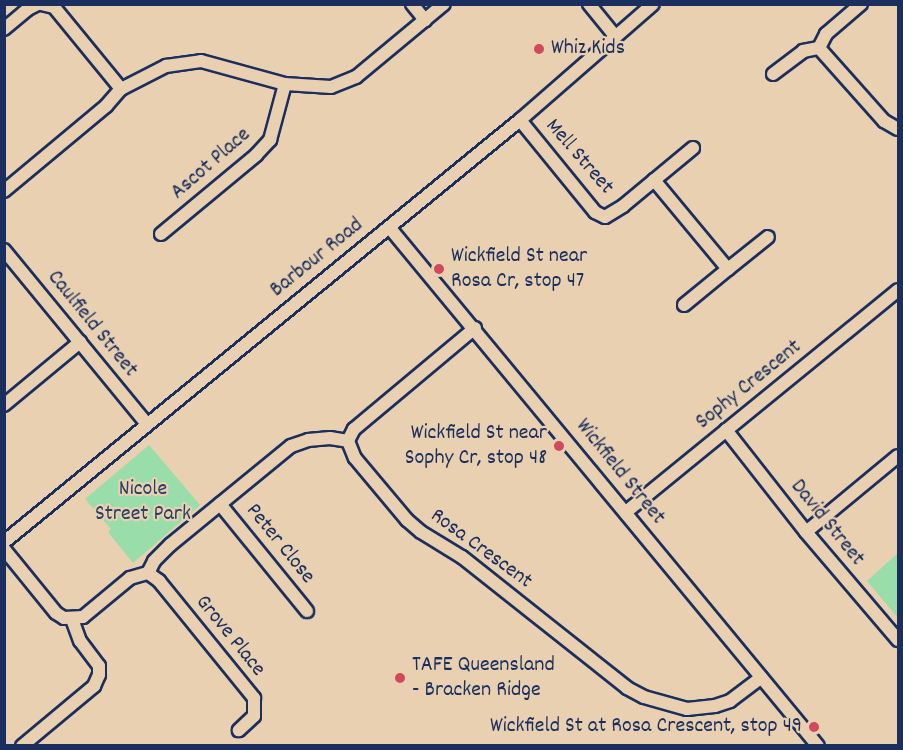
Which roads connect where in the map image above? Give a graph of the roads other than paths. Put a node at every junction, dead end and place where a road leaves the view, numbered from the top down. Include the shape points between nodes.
1 (40, 4) edge
2 (412, 4) edge
3 (444, 4) edge
4 (589, 4) edge
5 (652, 4) edge
6 (861, 4) edge
7 (425, 20) junction
8 (4, 29) edge
9 (615, 36) junction
10 (819, 48) junction
11 (773, 74) dead end
12 (285, 84) junction
13 (121, 89) junction
14 (520, 120) junction
15 (898, 129) edge
16 (693, 148) dead end
17 (654, 180) junction
18 (4, 191) edge
19 (389, 226) junction
20 (161, 234) dead end
21 (768, 237) dead end
22 (4, 250) edge
23 (729, 269) junction
24 (898, 290) edge
25 (684, 305) dead end
26 (475, 328) junction
27 (80, 342) junction
28 (4, 405) edge
29 (147, 424) junction
30 (726, 430) junction
31 (348, 441) junction
32 (898, 456) edge
33 (220, 504) junction
34 (626, 512) junction
35 (807, 532) junction
36 (4, 542) edge
37 (4, 549) edge
38 (148, 573) junction
39 (307, 610) dead end
40 (72, 619) junction
41 (898, 640) edge
42 (761, 678) junction
43 (239, 730) dead end
44 (22, 746) edge
45 (818, 746) edge

1 - 8 street
1 - 13 street via 54,7
2 - 7 street
3 - 7 street
4 - 9 street
5 - 9 street, Barbour Road
6 - 10 street via 826,34
7 - 12 street via 356,77 330,87
9 - 14 street, Barbour Road
10 - 11 street via 803,51
10 - 15 street via 884,122
12 - 13 street via 201,61 166,66
12 - 20 street, Ascot Place via 270,140
13 - 18 street
14 - 17 street, Mell Street via 596,212 605,217
14 - 19 street, Barbour Road
16 - 17 street, Mell Street
17 - 23 street
19 - 26 street, Wickfield Street
19 - 29 street, Barbour Road
21 - 23 street
22 - 27 street, Caulfield Street
23 - 25 street
24 - 30 street, Sophy Crescent
26 - 31 street via 354,429
26 - 34 street, Wickfield Street
27 - 28 street
27 - 29 street, Caulfield Street
29 - 36 street, Barbour Road
30 - 34 street, Sophy Crescent
30 - 35 street, David Street
31 - 33 street via 330,438 291,446
31 - 42 street, Rosa Crescent via 355,458 407,520 462,557 627,688 687,709 730,701
32 - 35 street
33 - 38 street via 170,545
33 - 39 street, Peter Close
34 - 42 street, Wickfield Street
35 - 41 street, David Street
37 - 40 street via 56,613
38 - 40 street via 130,578 82,617
38 - 43 street, Grove Place via 159,581 254,699 254,716
40 - 44 street via 80,641 99,666 99,675 94,686
42 - 45 street, Wickfield Street

